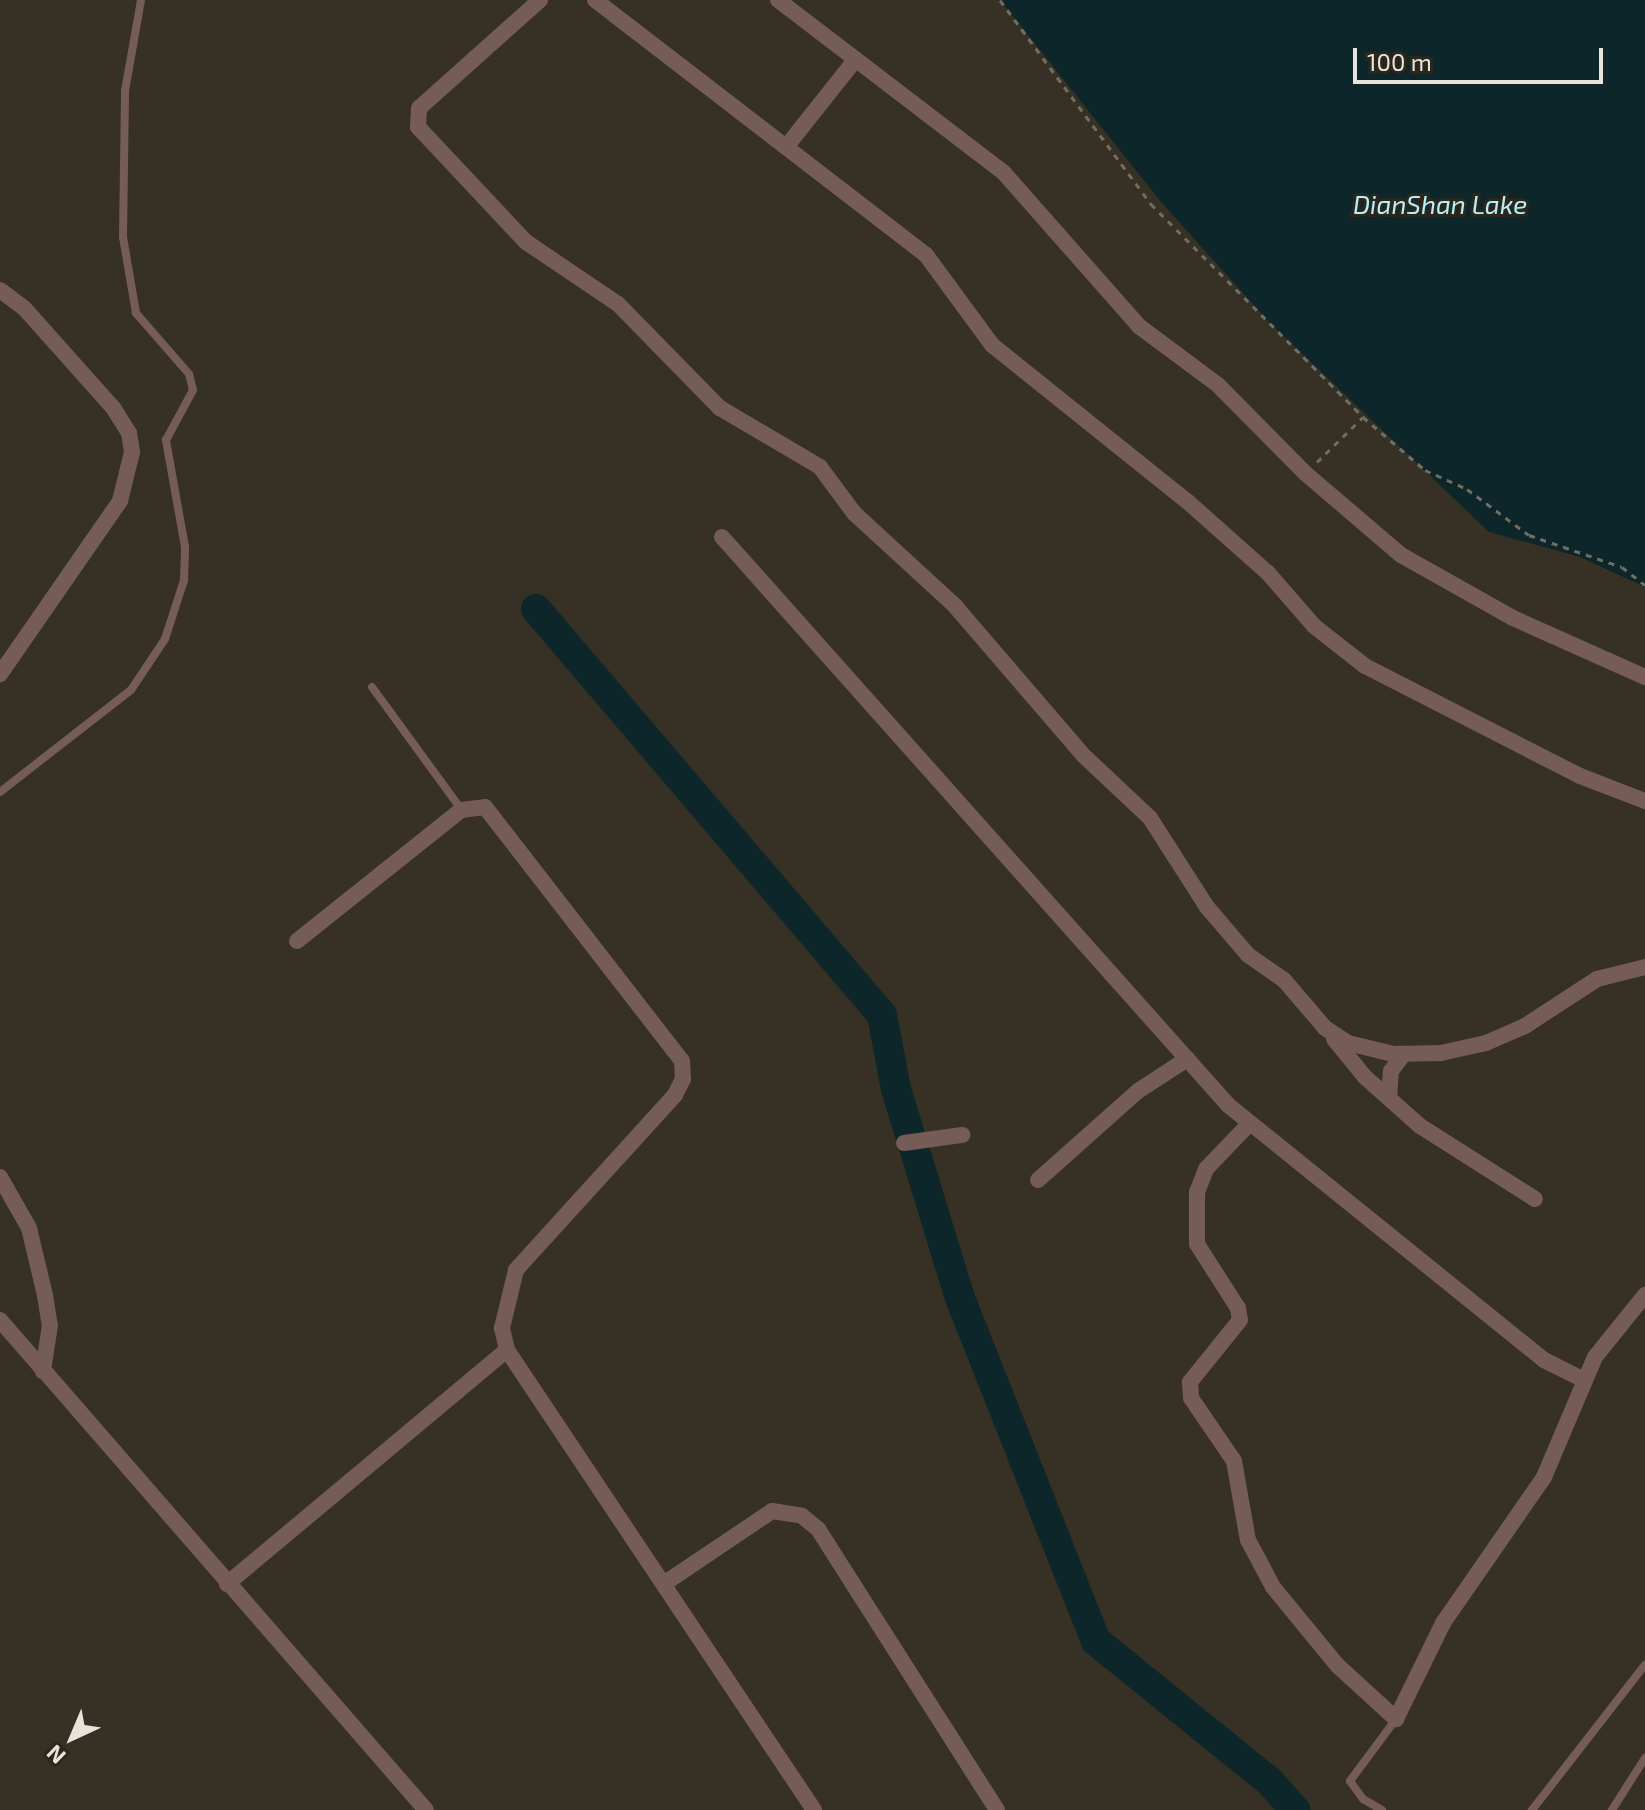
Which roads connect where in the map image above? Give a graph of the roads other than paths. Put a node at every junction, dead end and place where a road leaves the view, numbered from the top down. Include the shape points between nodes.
1 (141, 0) edge
2 (540, 0) edge
3 (595, 0) edge
4 (778, 0) edge
5 (856, 59) junction
6 (786, 147) junction
7 (0, 290) edge
8 (722, 537) dead end
9 (0, 674) edge
10 (1645, 677) edge
11 (372, 687) dead end
12 (0, 792) edge
13 (1645, 801) edge
14 (461, 810) junction
15 (297, 941) dead end
16 (1645, 967) edge
17 (1325, 1028) junction
18 (1404, 1054) junction
19 (1187, 1059) junction
20 (1389, 1098) junction
21 (1249, 1124) junction
22 (962, 1135) dead end
23 (904, 1143) dead end
24 (0, 1177) edge
25 (1038, 1180) dead end
26 (1535, 1199) dead end
27 (1645, 1295) edge
28 (0, 1320) edge
29 (507, 1350) junction
30 (43, 1371) junction
31 (1584, 1380) junction
32 (665, 1583) junction
33 (227, 1584) junction
34 (1645, 1665) edge
35 (1396, 1719) junction
36 (1645, 1758) edge
37 (426, 1810) edge
38 (814, 1810) edge
39 (997, 1810) edge
40 (1382, 1810) edge
41 (1532, 1810) edge
42 (1612, 1810) edge

1 - 12 lane via 125,91 123,237 136,313 189,374 193,390 166,440 185,547 184,580 165,639 131,690
2 - 17 street via 419,108 418,127 526,242 618,304 720,408 820,467 854,513 955,606 1072,743 1150,818 1207,907 1248,955 1284,980
3 - 6 street
4 - 5 street
5 - 6 street
5 - 10 street via 1004,173 1140,327 1218,385 1377,536 1443,582
6 - 13 street via 926,255 992,345 1188,502 1268,573 1314,626 1365,666 1580,776
7 - 9 street via 25,309 114,409 129,433 132,452 120,501
8 - 19 street
11 - 14 lane
14 - 15 street
14 - 29 street via 485,807 682,1061 683,1079 675,1095 516,1270 502,1328
16 - 18 street via 1597,979 1525,1026 1486,1043
17 - 18 street via 1348,1043
17 - 20 street
18 - 20 street via 1391,1071
19 - 21 street
19 - 25 street via 1138,1091
20 - 26 street via 1471,1161
21 - 31 street via 1544,1360
21 - 35 street via 1206,1169 1197,1192 1197,1244 1238,1308 1240,1320 1190,1382 1191,1398 1234,1461 1248,1540 1273,1587 1328,1656
22 - 23 street
24 - 30 street via 29,1228 37,1260 50,1325
27 - 31 street via 1609,1337
28 - 30 street
29 - 32 street
29 - 33 street
30 - 33 street
31 - 35 street via 1544,1477 1443,1623
32 - 38 street
32 - 39 street via 772,1511 802,1516 818,1529
33 - 37 street
34 - 41 lane
35 - 40 lane via 1350,1781
36 - 42 lane

